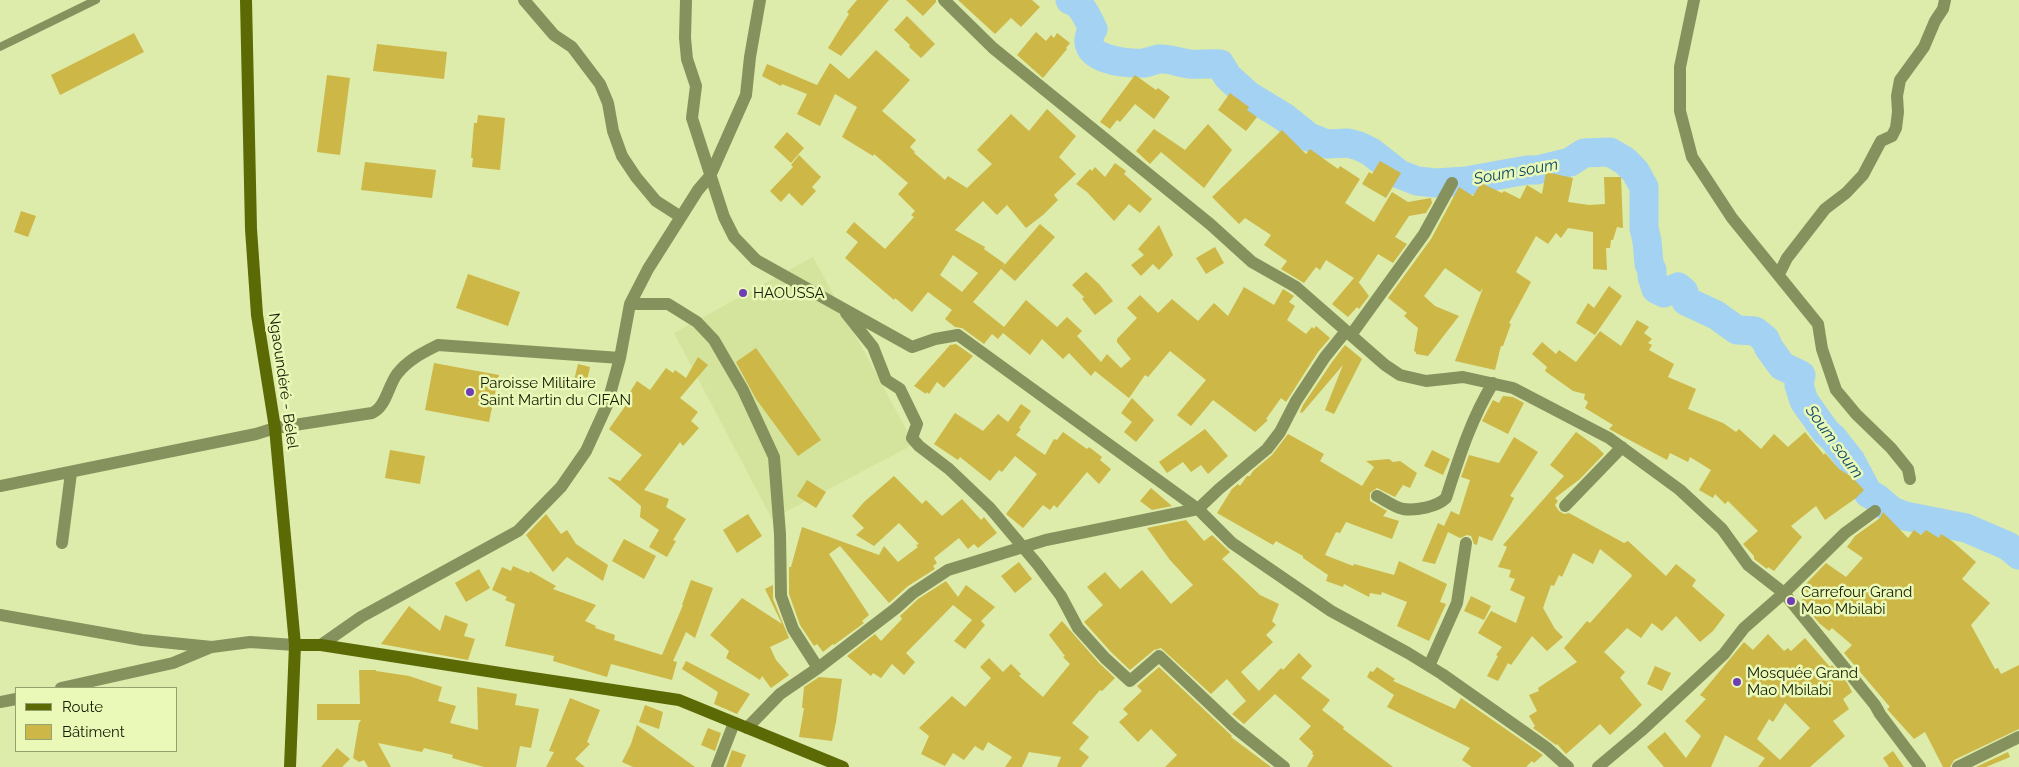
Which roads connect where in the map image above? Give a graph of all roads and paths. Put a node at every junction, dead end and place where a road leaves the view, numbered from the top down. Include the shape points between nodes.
1 (96, 0) edge
2 (246, 0) edge
3 (524, 0) edge
4 (686, 0) edge
5 (760, 0) edge
6 (944, 0) edge
7 (1694, 0) edge
8 (1945, 0) edge
9 (0, 47) edge
10 (710, 176) junction
11 (1452, 183) dead end
12 (681, 217) junction
13 (1779, 274) junction
14 (630, 304) junction
15 (841, 307) junction
16 (1349, 333) junction
17 (620, 358) junction
18 (1493, 383) junction
19 (275, 428) junction
20 (1622, 448) junction
21 (71, 473) junction
22 (1910, 480) dead end
23 (0, 486) edge
24 (1377, 496) dead end
25 (1565, 506) dead end
26 (1198, 509) junction
27 (1875, 511) dead end
28 (62, 543) dead end
29 (1466, 543) dead end
30 (1022, 546) junction
31 (1784, 594) junction
32 (0, 615) edge
33 (321, 644) junction
34 (295, 645) junction
35 (212, 647) junction
36 (1429, 666) junction
37 (818, 668) junction
38 (65, 687) edge
39 (15, 699) edge
40 (0, 702) edge
41 (734, 723) junction
42 (746, 728) junction
43 (2019, 737) edge
44 (290, 767) edge
45 (717, 767) edge
46 (843, 767) edge
47 (1284, 767) edge
48 (1568, 767) edge
49 (1598, 767) edge
50 (1920, 767) edge
51 (1958, 767) edge

1 - 9 lane
2 - 19 main road, Ngaoundéré - Bélel via 257,315
3 - 12 street via 554,35 572,47 600,84 622,156 636,177 656,201
4 - 10 street via 687,59 696,86 692,118
5 - 10 street via 746,95
6 - 16 street via 993,48 1210,224 1252,262 1296,288
7 - 13 street via 1680,67 1680,112 1692,157 1732,218
8 - 13 street via 1924,47 1900,80 1896,128 1892,136 1881,141 1863,175 1826,209 1787,258
10 - 12 street
10 - 15 street via 734,237 756,260
11 - 16 street via 1424,234
12 - 14 street
13 - 22 street via 1818,324 1822,349 1836,390 1891,448 1908,469
14 - 17 street
14 - 37 street via 668,304 697,322 714,340 743,390 774,457 781,596 793,629
15 - 26 street via 912,347 958,335
15 - 30 street via 873,347 886,380 900,389 917,424 912,438 990,508
16 - 18 street via 1400,374 1426,381 1463,377
16 - 26 street via 1325,357 1267,449
17 - 19 street via 438,345 415,356 396,376 375,412
17 - 33 street via 607,405 586,451 561,487 518,531 361,617
18 - 20 street via 1513,388
18 - 24 street via 1472,422 1446,498 1441,503 1402,509
19 - 21 street
19 - 34 main road, Ngaoundéré - Bélel
20 - 25 street
20 - 31 street via 1680,490 1722,529 1748,565
21 - 23 street
21 - 28 street
26 - 30 street
26 - 36 street via 1232,543 1331,611
27 - 31 street via 1844,533
29 - 36 street via 1457,603
30 - 37 street via 948,570 913,593
30 - 47 street via 1061,596 1078,628 1130,681 1159,656 1234,727
31 - 49 street via 1744,628 1724,654 1669,706
31 - 50 street via 1875,704
32 - 35 street via 142,640
33 - 34 main road
33 - 41 main road via 679,700
34 - 35 street via 250,642
34 - 44 main road, Ngaoundéré - Bélel
35 - 38 street via 173,663
36 - 48 street
37 - 42 street via 780,694
39 - 40 street
41 - 42 main road
41 - 45 street
42 - 46 main road
43 - 51 street

